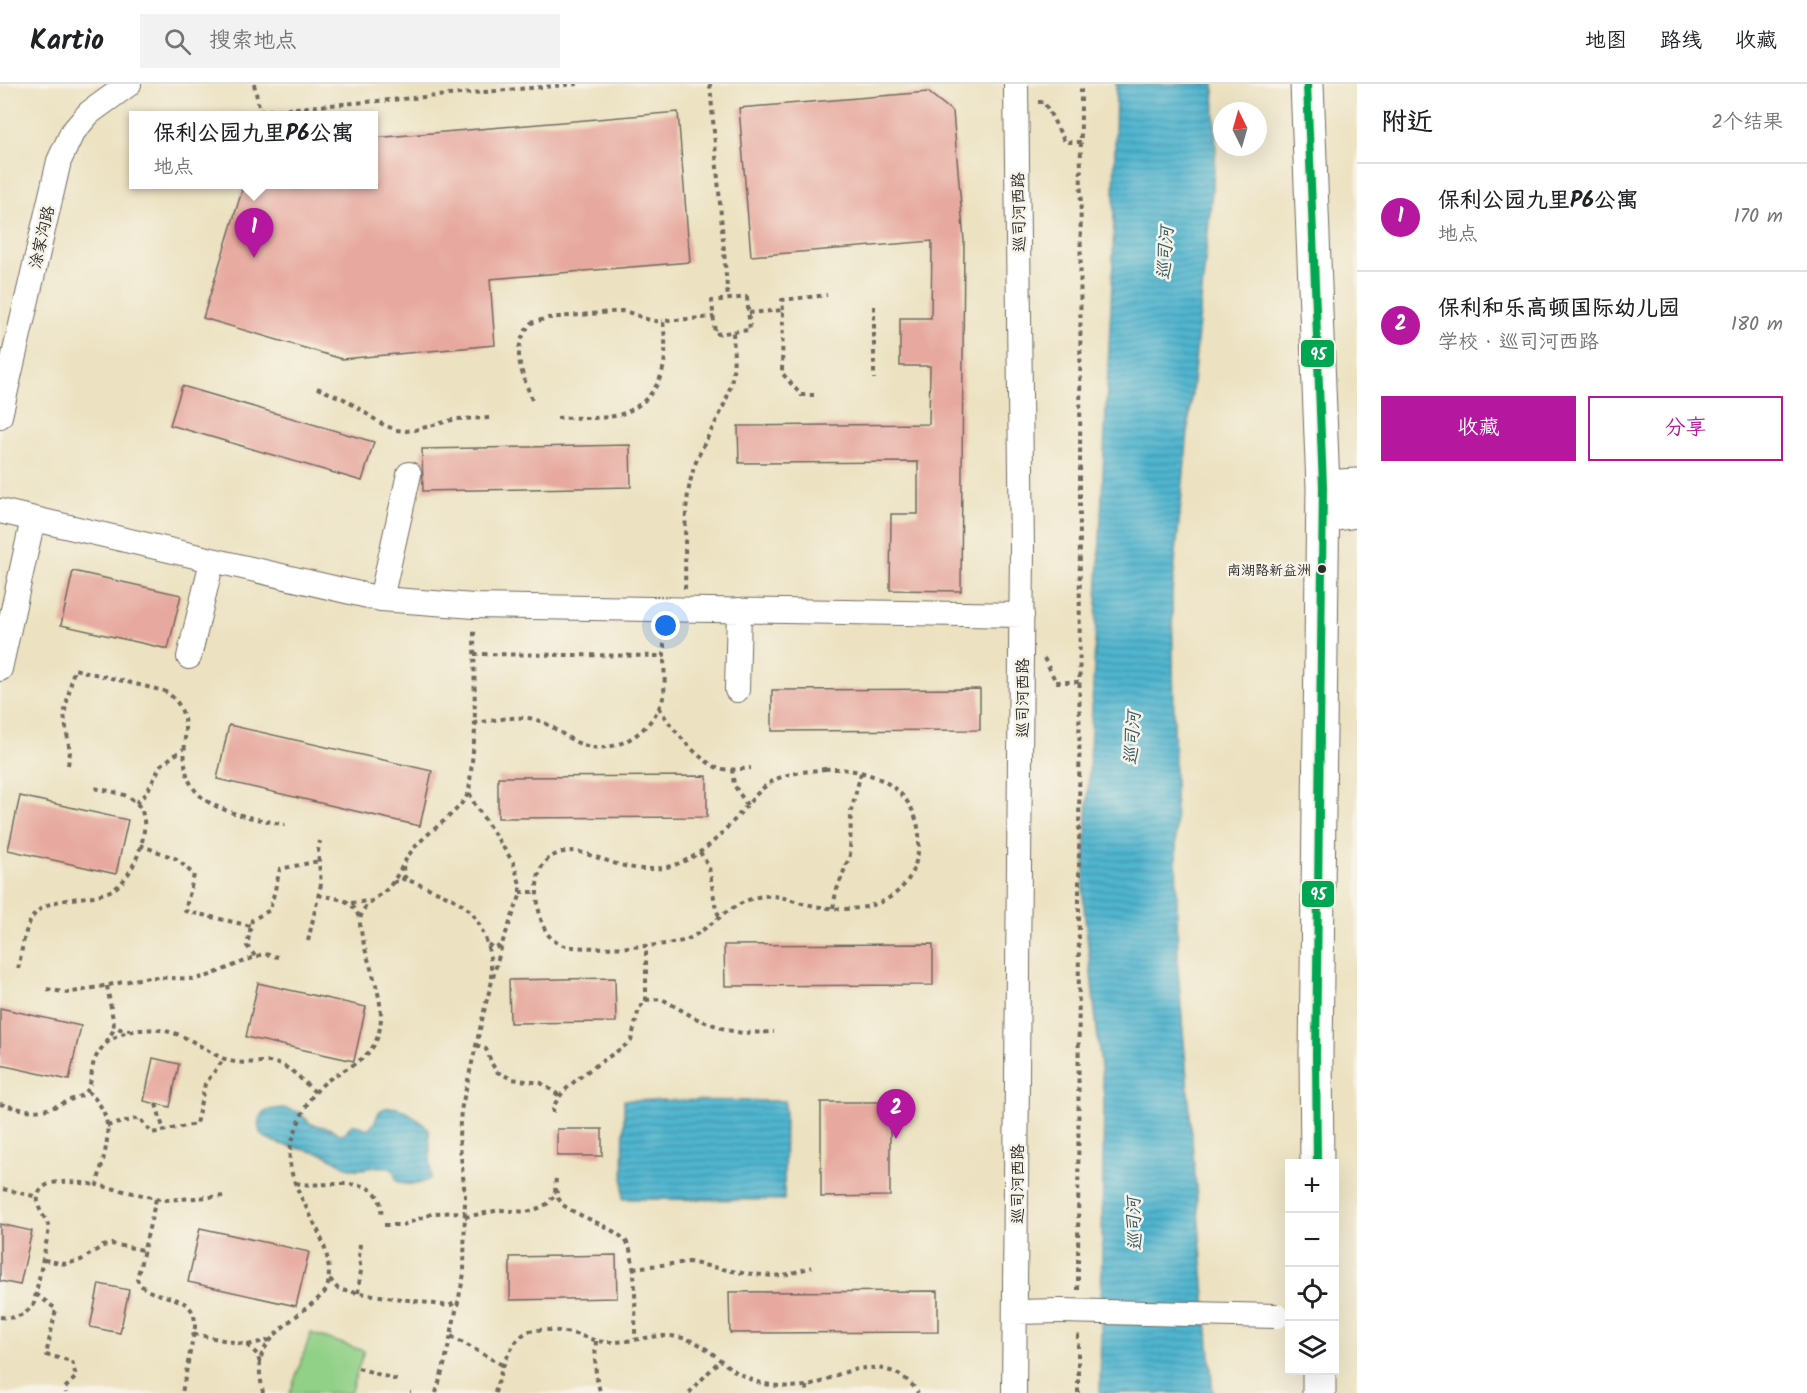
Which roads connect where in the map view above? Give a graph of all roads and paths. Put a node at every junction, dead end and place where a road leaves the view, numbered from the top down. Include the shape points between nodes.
1 (129, 84) edge
2 (254, 84) edge
3 (578, 84) edge
4 (710, 84) edge
5 (1081, 84) edge
6 (1307, 84) edge
7 (1016, 93) edge
8 (1081, 142) junction
9 (827, 296) dead end
10 (728, 299) junction
11 (874, 306) dead end
12 (783, 310) junction
13 (749, 313) junction
14 (714, 317) junction
15 (663, 321) junction
16 (733, 332) junction
17 (874, 379) dead end
18 (317, 388) dead end
19 (814, 395) dead end
20 (531, 400) dead end
21 (0, 417) edge
22 (493, 418) dead end
23 (556, 418) dead end
24 (409, 474) dead end
25 (1357, 484) edge
26 (1323, 501) junction
27 (1357, 511) edge
28 (0, 512) edge
29 (33, 519) junction
30 (212, 561) junction
31 (381, 599) junction
32 (474, 606) junction
33 (674, 609) junction
34 (739, 610) junction
35 (1022, 615) junction
36 (1022, 649) junction
37 (474, 654) junction
38 (664, 656) junction
39 (189, 657) dead end
40 (0, 669) edge
41 (1080, 682) junction
42 (737, 690) dead end
43 (658, 707) junction
44 (474, 723) junction
45 (184, 748) junction
46 (68, 765) dead end
47 (751, 768) dead end
48 (732, 769) junction
49 (861, 773) junction
50 (94, 788) dead end
51 (469, 792) junction
52 (136, 803) junction
53 (747, 805) junction
54 (285, 825) dead end
55 (320, 841) dead end
56 (140, 845) junction
57 (700, 852) junction
58 (319, 861) junction
59 (405, 862) junction
60 (408, 880) junction
61 (392, 883) junction
62 (520, 892) junction
63 (537, 892) junction
64 (318, 895) junction
65 (373, 900) junction
66 (350, 903) junction
67 (833, 908) junction
68 (720, 917) junction
69 (251, 926) junction
70 (360, 926) junction
71 (486, 940) junction
72 (308, 941) dead end
73 (503, 941) junction
74 (646, 946) junction
75 (255, 956) junction
76 (278, 957) dead end
77 (18, 969) dead end
78 (107, 986) junction
79 (490, 987) junction
80 (47, 988) dead end
81 (646, 1001) junction
82 (114, 1024) junction
83 (133, 1031) junction
84 (774, 1032) dead end
85 (105, 1045) junction
86 (476, 1045) junction
87 (224, 1059) junction
88 (87, 1091) junction
89 (315, 1092) junction
90 (560, 1096) junction
91 (0, 1104) edge
92 (156, 1104) dead end
93 (552, 1113) dead end
94 (107, 1126) junction
95 (164, 1131) junction
96 (1317, 1159) edge
97 (556, 1176) dead end
98 (296, 1183) junction
99 (97, 1185) junction
100 (3, 1189) dead end
101 (556, 1189) junction
102 (225, 1196) dead end
103 (38, 1197) junction
104 (156, 1199) junction
105 (465, 1212) junction
106 (381, 1217) dead end
107 (465, 1217) junction
108 (384, 1224) dead end
109 (360, 1243) dead end
110 (143, 1250) junction
111 (44, 1260) junction
112 (812, 1267) dead end
113 (633, 1268) junction
114 (328, 1276) junction
115 (338, 1289) junction
116 (358, 1293) junction
117 (1078, 1293) dead end
118 (36, 1294) junction
119 (323, 1294) junction
120 (458, 1301) junction
121 (449, 1306) junction
122 (1016, 1312) junction
123 (455, 1316) junction
124 (1283, 1316) edge
125 (0, 1317) edge
126 (1078, 1328) dead end
127 (194, 1334) junction
128 (451, 1336) junction
129 (272, 1339) junction
130 (635, 1339) junction
131 (596, 1341) junction
132 (247, 1345) junction
133 (720, 1360) junction
134 (260, 1365) junction
135 (504, 1366) junction
136 (358, 1368) dead end
137 (1319, 1375) edge
138 (397, 1380) dead end
139 (807, 1386) junction
140 (66, 1393) edge
141 (182, 1393) edge
142 (263, 1393) edge
143 (436, 1393) edge
144 (495, 1393) edge
145 (601, 1393) edge
146 (689, 1393) edge
147 (807, 1393) edge
148 (918, 1393) edge
149 (1014, 1393) edge
150 (1078, 1393) edge
151 (1319, 1393) edge

1 - 21 street, 涂家沟路 via 89,113 72,134 59,161
2 - 3 path via 260,111
4 - 10 path
5 - 8 path
6 - 26 main road
7 - 8 path via 1044,102 1065,142
7 - 35 street, 巡司河西路
8 - 41 path
9 - 12 path via 782,300
10 - 13 path via 747,297
10 - 14 path via 712,301
11 - 17 path
12 - 13 path
12 - 19 path via 782,373 801,395
13 - 16 path via 750,330
14 - 15 path
14 - 16 path via 715,334
15 - 20 path via 650,322 622,311 531,323 520,342 518,357
15 - 23 path via 662,372 655,389 642,403 610,417
16 - 33 path via 734,367 729,394 699,455 689,486 686,537
18 - 22 path via 396,430 416,430 456,419
24 - 31 street
25 - 26 main road
26 - 27 main road
26 - 96 main road
28 - 29 street
29 - 30 street
29 - 40 street
30 - 31 street
30 - 39 street
31 - 32 street
32 - 33 street
32 - 37 path
33 - 34 street
33 - 38 path
34 - 35 street
34 - 42 street
35 - 36 street, 巡司河西路
36 - 41 path via 1040,649 1056,682
36 - 122 street, 巡司河西路
37 - 38 path
37 - 44 path
38 - 43 path via 663,698
41 - 117 path
43 - 44 path via 648,724 632,738 600,748 573,741 534,719
43 - 48 path via 697,753 717,768
44 - 51 path
45 - 46 path via 185,718 169,694 74,669 64,715 70,747
45 - 52 path via 161,765 146,794
45 - 54 path via 184,765 191,783 208,801 236,814
47 - 48 path
48 - 53 path via 734,785
49 - 53 path via 835,769 787,775 765,786
49 - 67 path via 851,811 850,855
49 - 67 path via 887,783 907,800 918,833 917,859 906,882 888,900 864,908
50 - 52 path via 126,796
51 - 59 path
51 - 62 path via 513,862
52 - 56 path via 144,816
53 - 57 path via 719,838
55 - 58 path
56 - 69 path via 177,859 194,875 185,911
56 - 77 path via 128,874 114,888 54,903 35,914 28,926
57 - 63 path via 671,866 647,869 568,851 550,858 540,869
57 - 68 path via 709,867
58 - 64 path
58 - 69 path via 280,869 270,910 252,920
59 - 60 path via 403,872
59 - 61 path
60 - 61 path
60 - 71 path via 463,905
61 - 65 path
62 - 63 path
62 - 73 path
63 - 74 path via 543,926 558,944 580,948
64 - 66 path
64 - 72 path
65 - 66 path
65 - 70 path via 362,911
66 - 70 path
67 - 68 path via 766,896 744,901
68 - 74 path via 682,942
69 - 75 path via 247,946
70 - 89 path via 380,999 378,1034 365,1057
71 - 73 path via 493,948
71 - 79 path
73 - 79 path
74 - 81 path
75 - 76 path
75 - 78 path via 195,980 149,977
78 - 80 path via 68,993
78 - 82 path
79 - 86 path
81 - 84 path via 662,999 727,1030
81 - 90 path via 639,1008 632,1041
82 - 83 path
82 - 85 path
83 - 85 path via 122,1033
83 - 87 path via 168,1031
85 - 88 path via 94,1063
86 - 90 path via 486,1049 497,1072 512,1079 541,1083
86 - 105 path via 459,1136
87 - 89 path via 279,1063
87 - 95 path via 205,1084 196,1124
88 - 91 path via 39,1112
88 - 94 path via 100,1103
89 - 98 path via 302,1112 291,1145 289,1162
90 - 93 path
92 - 95 path
94 - 95 path via 139,1118 152,1133
94 - 99 path
97 - 101 path
98 - 106 path via 349,1183 366,1187 378,1196
98 - 114 path via 322,1236
99 - 103 path via 52,1183
99 - 104 path
100 - 103 path
101 - 107 path via 552,1199 534,1210 500,1210
101 - 113 path via 563,1205 627,1240
102 - 104 path
103 - 111 path via 39,1207 49,1222
104 - 110 path
105 - 107 path
105 - 108 path via 434,1213 404,1225
107 - 120 path via 464,1274
109 - 116 path
110 - 111 path via 112,1244 66,1264
110 - 127 path via 137,1274 139,1283 188,1306 195,1317
111 - 118 path
112 - 113 path via 774,1276 742,1274 689,1262
113 - 130 path
114 - 115 path
114 - 119 path
115 - 116 path
115 - 119 path
116 - 121 path
118 - 125 path via 28,1312
118 - 140 path via 56,1309 46,1355 72,1361 76,1377 65,1388
119 - 129 path
120 - 121 path
120 - 123 path
121 - 123 path
122 - 124 street, bridge
122 - 149 street, 巡司河西路
123 - 128 path
126 - 150 path
127 - 132 path
127 - 141 path
128 - 135 path
128 - 143 path
129 - 132 path
129 - 134 path
130 - 131 path
130 - 133 path via 681,1337 708,1349
131 - 135 path via 573,1334 531,1331 518,1340
131 - 145 path via 595,1365
132 - 134 path via 257,1354
133 - 139 path via 738,1374 762,1384
133 - 146 path
134 - 142 path
135 - 144 path
136 - 138 path
137 - 151 main road
139 - 147 path
139 - 148 path via 855,1369 880,1368 900,1374

